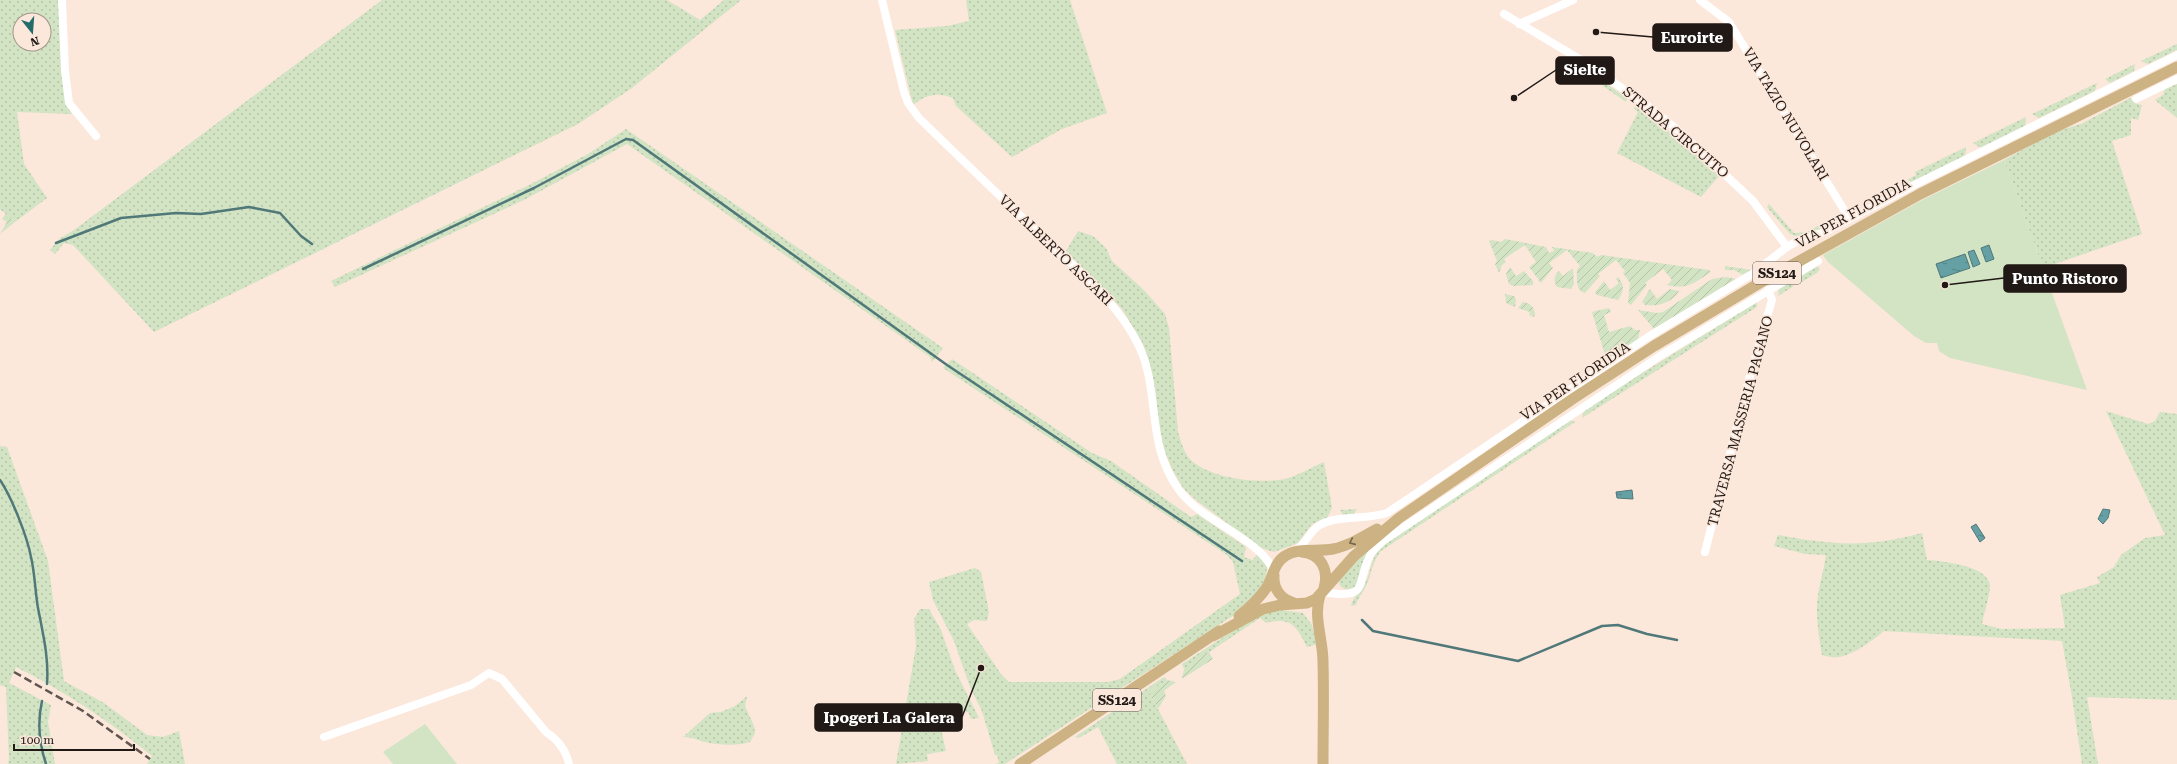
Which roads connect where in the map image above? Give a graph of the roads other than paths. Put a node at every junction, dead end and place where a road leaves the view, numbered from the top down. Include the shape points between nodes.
1 (62, 0) edge
2 (882, 0) edge
3 (1573, 0) edge
4 (1700, 0) edge
5 (1504, 14) dead end
6 (1519, 24) junction
7 (2177, 55) edge
8 (2177, 67) edge
9 (2177, 79) edge
10 (2136, 99) dead end
11 (96, 136) dead end
12 (1849, 218) junction
13 (1787, 247) junction
14 (1818, 261) dead end
15 (1768, 290) junction
16 (1399, 518) junction
17 (1313, 531) junction
18 (1705, 552) dead end
19 (1293, 553) junction
20 (1317, 554) junction
21 (1265, 556) junction
22 (1274, 573) junction
23 (1322, 592) junction
24 (1298, 604) junction
25 (1318, 624) junction
26 (1213, 636) junction
27 (324, 737) dead end
28 (569, 764) edge
29 (1020, 764) edge
30 (1323, 764) edge

1 - 11 street via 69,103
2 - 21 street, VIA ALBERTO ASCARI via 904,92 912,108 919,118 1112,303 1129,328 1147,371 1158,446 1168,471 1186,498 1198,509
3 - 6 street
4 - 12 street, VIA TAZIO NUVOLARI via 1729,22
5 - 6 street, STRADA CIRCUITO
6 - 13 street, STRADA CIRCUITO via 1586,63 1635,96 1680,132 1753,200
7 - 12 street
8 - 16 main road, VIA PER FLORIDIA / SS124 via 1920,194 1822,247 1654,346
9 - 10 street
12 - 13 street via 1825,232 1799,240
13 - 17 street via 1752,274 1648,337 1387,513 1375,517 1323,523
14 - 15 street
15 - 18 street, TRAVERSA MASSERIA PAGANO via 1772,300 1747,386
15 - 23 street via 1607,390 1383,541 1373,550 1360,586 1355,591 1341,595
16 -> 20 main road via 1350,543
16 - 23 main road via 1354,556
17 - 19 street via 1304,545
17 - 20 street via 1312,537
19 - 20 main road
19 - 21 street
19 - 22 main road via 1278,563
20 - 23 main road via 1326,573
21 - 22 street
22 - 24 main road via 1274,584 1278,593 1285,600
22 - 26 main road via 1254,603
23 - 24 main road via 1312,602
23 - 25 main road via 1316,614
24 - 25 main road via 1308,610
24 - 26 main road via 1263,609
25 - 30 main road via 1324,662
26 - 29 main road, SS124
27 - 28 street via 471,685 489,673 502,679 546,732 554,737 567,752

